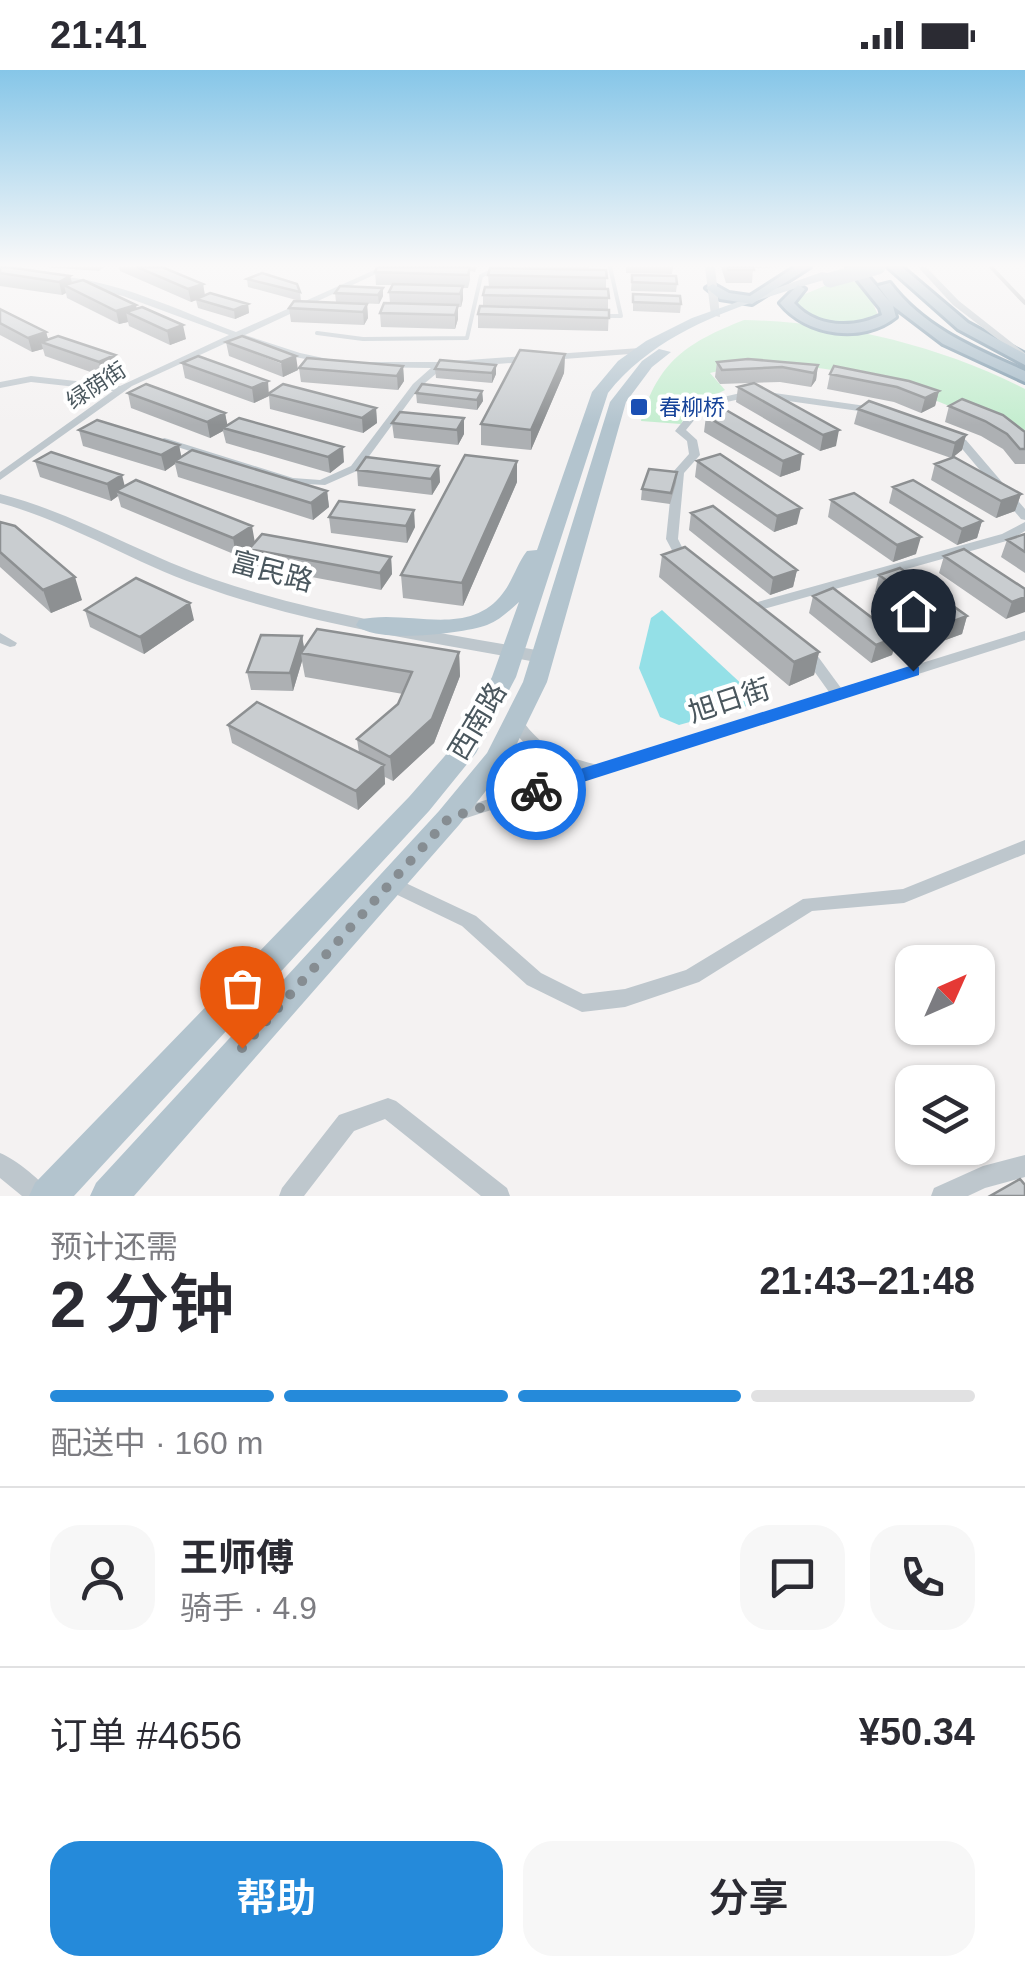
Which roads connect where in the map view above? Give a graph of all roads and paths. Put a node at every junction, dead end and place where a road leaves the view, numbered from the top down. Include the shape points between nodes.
1 (195, 320) edge
2 (270, 320) edge
3 (471, 320) edge
4 (707, 320) edge
5 (724, 320) edge
6 (806, 320) edge
7 (885, 320) edge
8 (917, 320) edge
9 (955, 320) edge
10 (976, 320) edge
11 (317, 333) dead end
12 (234, 336) junction
13 (640, 352) junction
14 (1025, 359) edge
15 (534, 361) junction
16 (440, 366) junction
17 (616, 374) junction
18 (1025, 376) edge
19 (0, 386) edge
20 (122, 389) junction
21 (83, 416) junction
22 (893, 417) edge
23 (102, 422) edge
24 (928, 430) edge
25 (159, 440) edge
26 (0, 478) edge
27 (0, 498) edge
28 (1025, 516) edge
29 (1025, 526) edge
30 (552, 532) junction
31 (707, 574) edge
32 (737, 596) edge
33 (752, 608) junction
34 (765, 618) edge
35 (367, 625) junction
36 (1025, 635) edge
37 (791, 638) edge
38 (512, 652) junction
39 (542, 657) junction
40 (838, 694) junction
41 (516, 724) junction
42 (598, 770) junction
43 (449, 818) junction
44 (1025, 846) edge
45 (390, 883) junction
46 (0, 1164) edge
47 (1025, 1166) edge
48 (40, 1196) edge
49 (48, 1196) edge
50 (109, 1196) edge
51 (290, 1196) edge
52 (499, 1196) edge
53 (942, 1196) edge

1 - 12 street
2 - 12 street, 绿荫街
3 - 11 lane via 467,338
4 - 13 main road, 西南路
5 - 39 main road, 西南路 via 647,364 621,395
6 - 7 highway via 854,328
8 - 18 highway
9 - 14 highway
10 - 14 street
12 - 16 street via 331,363
12 - 20 street, 绿荫街
13 - 15 street
13 - 17 main road, 西南路
15 - 16 street
15 - 17 street via 605,364
16 - 25 street via 416,386 356,468 321,483 292,481
17 - 30 main road, 西南路 via 596,400
19 - 20 street via 32,379
20 - 21 street, 绿荫街
21 - 23 street
21 - 26 street, 绿荫街
22 - 31 street via 753,393 702,405 680,431 692,440 695,455 679,472 672,539
24 - 28 street via 962,442
27 - 35 street, 富民路 via 58,514 203,581
29 - 33 street via 1006,537
30 - 35 main road via 510,598 489,616 457,626
30 - 38 main road, 西南路
32 - 33 street
33 - 34 street
35 - 38 street, 富民路
36 - 40 street, 旭日街
37 - 40 street
38 - 39 street, 富民路
38 - 49 main road, 西南路 via 467,747
39 - 41 main road, 西南路
40 - 42 street, 旭日街
41 - 42 street via 532,747 559,763
41 - 43 main road, 西南路 via 498,758
42 - 43 street, 旭日街
43 - 45 main road, 西南路
44 - 45 street via 904,896 809,904 692,976 626,998 582,1003 534,979 469,921
45 - 50 main road, 西南路
46 - 48 street
47 - 53 street
51 - 52 street via 347,1123 388,1108

